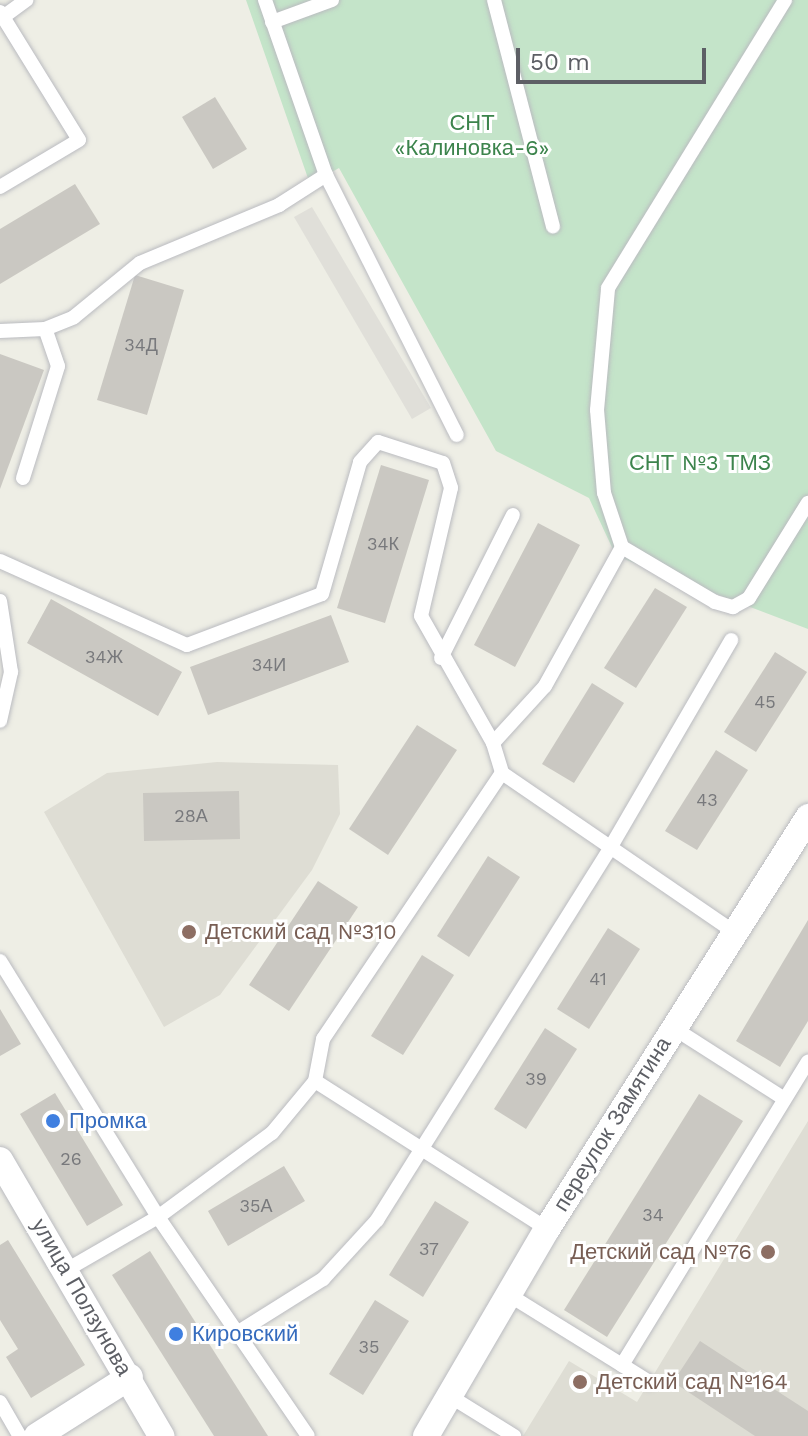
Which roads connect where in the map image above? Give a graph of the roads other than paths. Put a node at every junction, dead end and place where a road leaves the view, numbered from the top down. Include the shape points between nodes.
1 (26, 0) edge
2 (265, 0) edge
3 (332, 0) edge
4 (494, 0) edge
5 (785, 0) edge
6 (1, 14) edge
7 (272, 22) junction
8 (326, 175) junction
9 (0, 187) edge
10 (553, 226) dead end
11 (45, 329) junction
12 (0, 331) edge
13 (457, 435) dead end
14 (23, 478) dead end
15 (808, 503) edge
16 (513, 515) dead end
17 (622, 547) junction
18 (0, 561) edge
19 (0, 601) edge
20 (731, 640) dead end
21 (441, 658) junction
22 (0, 721) edge
23 (493, 743) junction
24 (502, 773) junction
25 (808, 817) edge
26 (609, 850) junction
27 (734, 932) junction
28 (0, 961) edge
29 (672, 1027) junction
30 (808, 1061) edge
31 (315, 1081) junction
32 (783, 1098) junction
33 (423, 1150) junction
34 (0, 1160) edge
35 (158, 1217) junction
36 (547, 1229) junction
37 (68, 1269) junction
38 (509, 1295) junction
39 (237, 1333) junction
40 (622, 1365) junction
41 (130, 1377) junction
42 (649, 1382) dead end
43 (448, 1395) junction
44 (0, 1402) edge
45 (20, 1436) edge
46 (37, 1436) edge
47 (161, 1436) edge
48 (308, 1436) edge
49 (426, 1436) edge
50 (514, 1436) edge

1 - 6 lane
2 - 7 lane
3 - 7 lane
4 - 10 lane
5 - 17 lane via 608,288 597,410 604,493
6 - 9 lane via 79,140
7 - 8 lane
8 - 11 lane via 279,205 140,263 74,317
8 - 13 lane
11 - 12 lane
11 - 14 lane via 58,366
15 - 17 lane via 749,598 733,607 715,602
16 - 21 lane
17 - 23 lane via 545,686
18 - 21 lane via 187,645 322,594 360,462 378,442 443,463 451,488 421,616
19 - 22 lane via 11,672
20 - 26 lane
21 - 23 lane
23 - 24 lane
24 - 26 lane
24 - 31 lane via 323,1039
25 - 27 street, переулок Замятина
26 - 27 lane
26 - 33 lane
27 - 29 street, переулок Замятина
28 - 35 lane
29 - 32 lane
29 - 36 street, переулок Замятина
30 - 32 lane
31 - 33 lane
31 - 35 lane via 272,1133
32 - 40 lane
33 - 36 lane
33 - 39 lane via 377,1220 323,1279
34 - 37 street, улица Ползунова
35 - 37 lane
35 - 39 lane
36 - 38 street, переулок Замятина
37 - 41 street, улица Ползунова
38 - 40 lane
38 - 43 street, переулок Замятина
39 - 48 lane
40 - 42 lane
41 - 46 street
41 - 47 street, улица Ползунова
43 - 49 street, переулок Замятина
43 - 50 lane
44 - 45 lane

